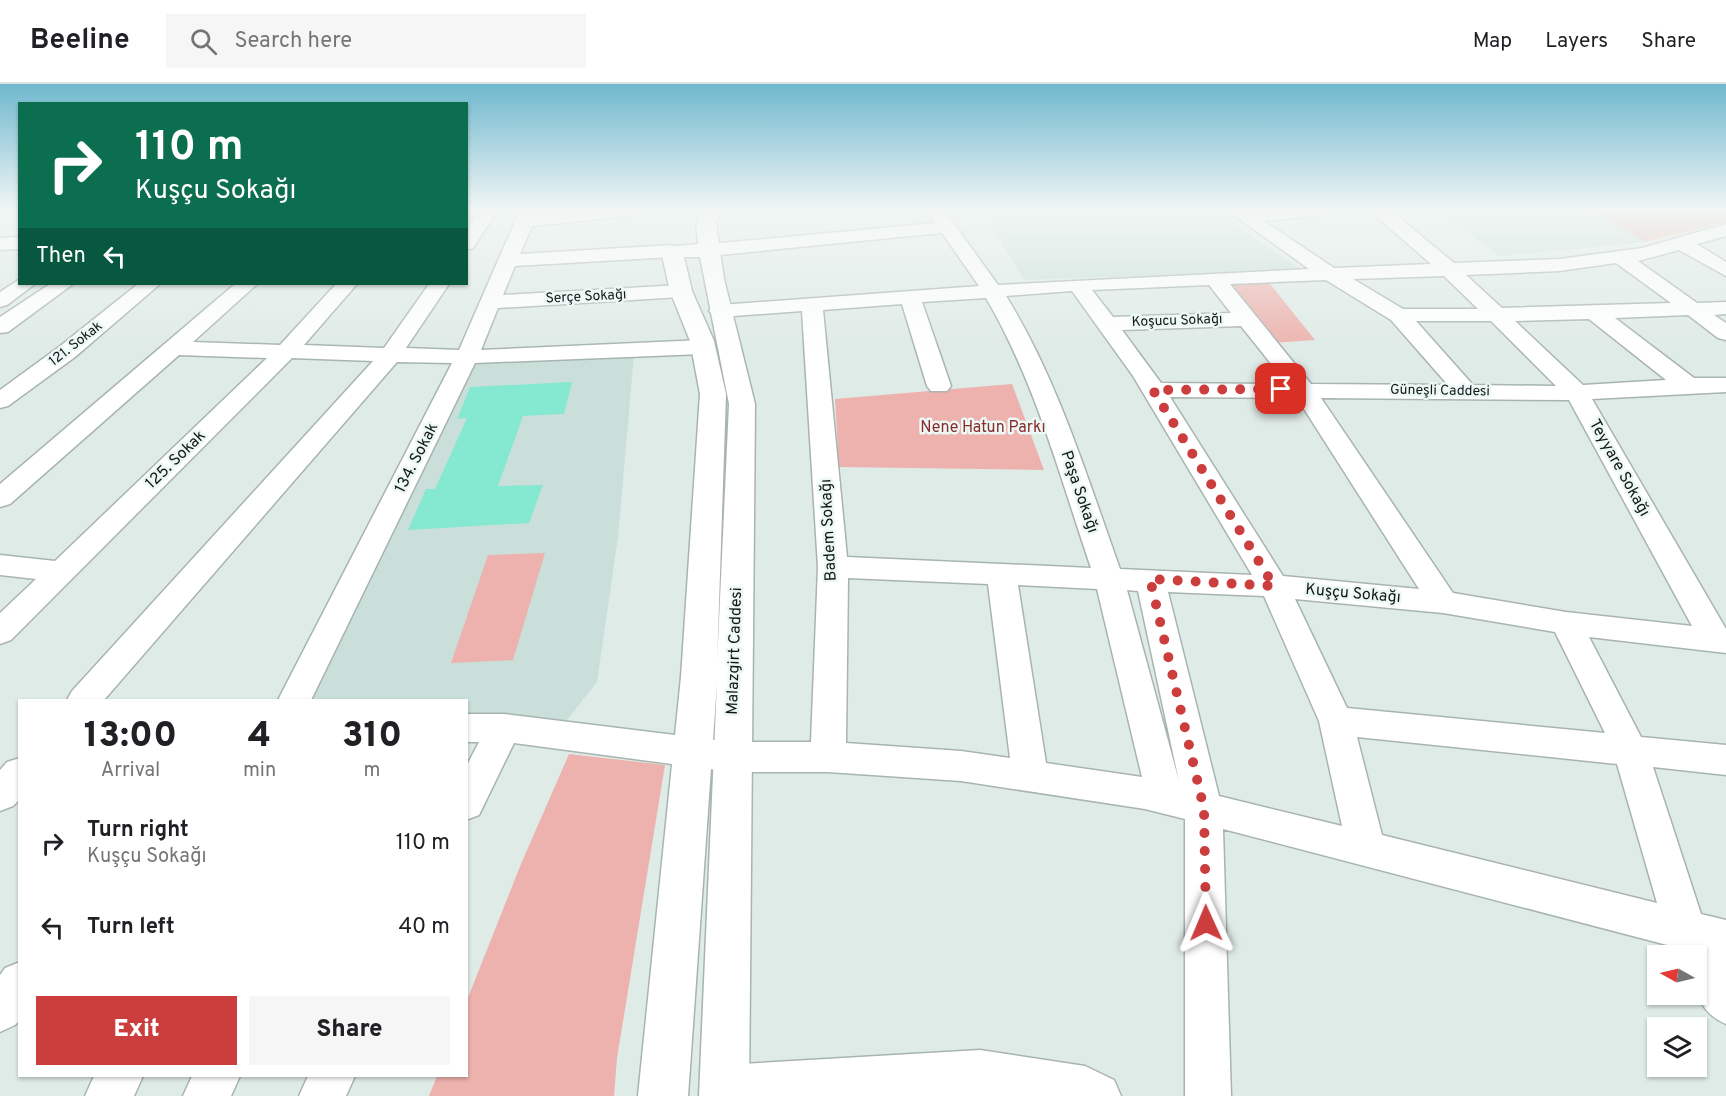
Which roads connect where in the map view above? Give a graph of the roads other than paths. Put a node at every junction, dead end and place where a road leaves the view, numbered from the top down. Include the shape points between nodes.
1 (509, 257) edge
2 (569, 257) edge
3 (673, 257) edge
4 (711, 257) edge
5 (968, 257) edge
6 (1304, 257) edge
7 (1435, 257) edge
8 (1618, 257) edge
9 (1620, 257) edge
10 (1705, 257) edge
11 (507, 261) junction
12 (1449, 269) junction
13 (1726, 270) edge
14 (1329, 274) junction
15 (1215, 279) junction
16 (24, 285) edge
17 (62, 285) edge
18 (149, 285) edge
19 (246, 285) edge
20 (345, 285) edge
21 (439, 285) edge
22 (1078, 285) junction
23 (992, 290) junction
24 (681, 291) junction
25 (910, 296) junction
26 (0, 300) edge
27 (491, 302) junction
28 (812, 303) junction
29 (1726, 308) edge
30 (1692, 309) junction
31 (720, 311) junction
32 (1595, 313) junction
33 (1399, 315) junction
34 (1497, 315) junction
35 (1246, 319) junction
36 (1108, 324) junction
37 (0, 327) edge
38 (1726, 333) edge
39 (703, 346) junction
40 (175, 348) junction
41 (285, 353) junction
42 (390, 356) junction
43 (467, 357) junction
44 (1688, 385) junction
45 (939, 386) dead end
46 (1725, 387) edge
47 (1303, 389) junction
48 (1153, 390) junction
49 (1465, 390) junction
50 (1577, 393) junction
51 (0, 401) edge
52 (0, 498) edge
53 (0, 565) edge
54 (833, 567) junction
55 (62, 572) junction
56 (1002, 574) junction
57 (1109, 578) junction
58 (1150, 579) junction
59 (1274, 586) junction
60 (1443, 602) junction
61 (1566, 623) junction
62 (0, 632) edge
63 (1721, 640) edge
64 (85, 699) edge
65 (296, 699) edge
66 (1336, 721) junction
67 (468, 728) edge
68 (504, 728) junction
69 (1630, 749) junction
70 (693, 753) junction
71 (732, 757) junction
72 (828, 757) junction
73 (1726, 760) edge
74 (18, 775) edge
75 (1030, 776) junction
76 (0, 795) edge
77 (1166, 799) junction
78 (468, 800) edge
79 (1204, 809) junction
80 (1366, 850) junction
81 (1686, 932) junction
82 (1726, 940) edge
83 (18, 986) edge
84 (1726, 1002) edge
85 (0, 1010) edge
86 (119, 1077) edge
87 (216, 1077) edge
88 (332, 1077) edge
89 (724, 1092) edge
90 (108, 1096) edge
91 (206, 1096) edge
92 (322, 1096) edge
93 (663, 1096) edge
94 (1098, 1096) edge
95 (1208, 1096) edge

1 - 11 street, 134. Sokak
2 - 11 street
3 - 24 main road, Malazgirt Caddesi
4 - 31 main road, Malazgirt Caddesi
5 - 23 street, Paşa Sokağı
6 - 14 street
7 - 12 street, Teyyare Sokağı
8 - 12 street via 1559,265
9 - 30 street
10 - 13 street
11 - 27 street, 134. Sokak
12 - 14 street
12 - 34 street, Teyyare Sokağı
14 - 15 street
14 - 33 street
15 - 22 street
15 - 35 street
16 - 26 street
17 - 37 street
18 - 51 street, 121. Sokak
19 - 40 street
20 - 41 street, 125. Sokak
21 - 42 street
22 - 23 street
22 - 36 street
23 - 25 street
23 - 57 street, Paşa Sokağı via 1015,328 1042,388
24 - 27 street, Serçe Sokağı
24 - 39 main road, Malazgirt Caddesi
25 - 28 street
25 - 45 street
27 - 43 street, 134. Sokak
28 - 31 street
28 - 54 street, Badem Sokağı
29 - 30 street
30 - 32 street
30 - 38 street
31 - 71 main road, Malazgirt Caddesi via 742,404
32 - 34 street
32 - 44 street
33 - 34 street
33 - 49 street
34 - 50 street, Teyyare Sokağı
35 - 36 street, Koşucu Sokağı
35 - 47 street
36 - 48 street
39 - 43 street
39 - 70 main road, Malazgirt Caddesi via 713,394
40 - 41 street
40 - 52 street
41 - 42 street
41 - 55 street, 125. Sokak
42 - 43 street
42 - 64 street
43 - 65 street, 134. Sokak
44 - 46 street, Güneşli Caddesi
44 - 50 street, Güneşli Caddesi
47 - 48 street, Güneşli Caddesi
47 - 49 street, Güneşli Caddesi
47 - 60 street
48 - 59 street
49 - 50 street, Güneşli Caddesi
50 - 63 street, Teyyare Sokağı
53 - 55 street
54 - 56 street, Kuşçu Sokağı
54 - 72 street, Badem Sokağı
55 - 62 street, 125. Sokak
56 - 57 street, Kuşçu Sokağı
56 - 75 street
57 - 58 street, Kuşçu Sokağı
57 - 77 street, Paşa Sokağı
58 - 59 street, Kuşçu Sokağı
58 - 79 street
59 - 60 street, Kuşçu Sokağı
59 - 66 street
60 - 61 street, Kuşçu Sokağı
61 - 63 street, Kuşçu Sokağı
61 - 69 street
66 - 69 street
66 - 80 street
67 - 68 street
68 - 70 street
68 - 78 street
69 - 73 street
69 - 81 street
70 - 71 street
70 - 93 main road, Malazgirt Caddesi
71 - 72 street
71 - 89 main road, Malazgirt Caddesi
72 - 75 street via 961,766
74 - 76 street
75 - 77 street
77 - 79 street
79 - 80 street
79 - 95 street
80 - 81 street
81 - 82 street
81 - 84 street
83 - 85 street
86 - 90 street
87 - 91 street
88 - 92 street
89 - 94 street via 980,1073 1085,1089

